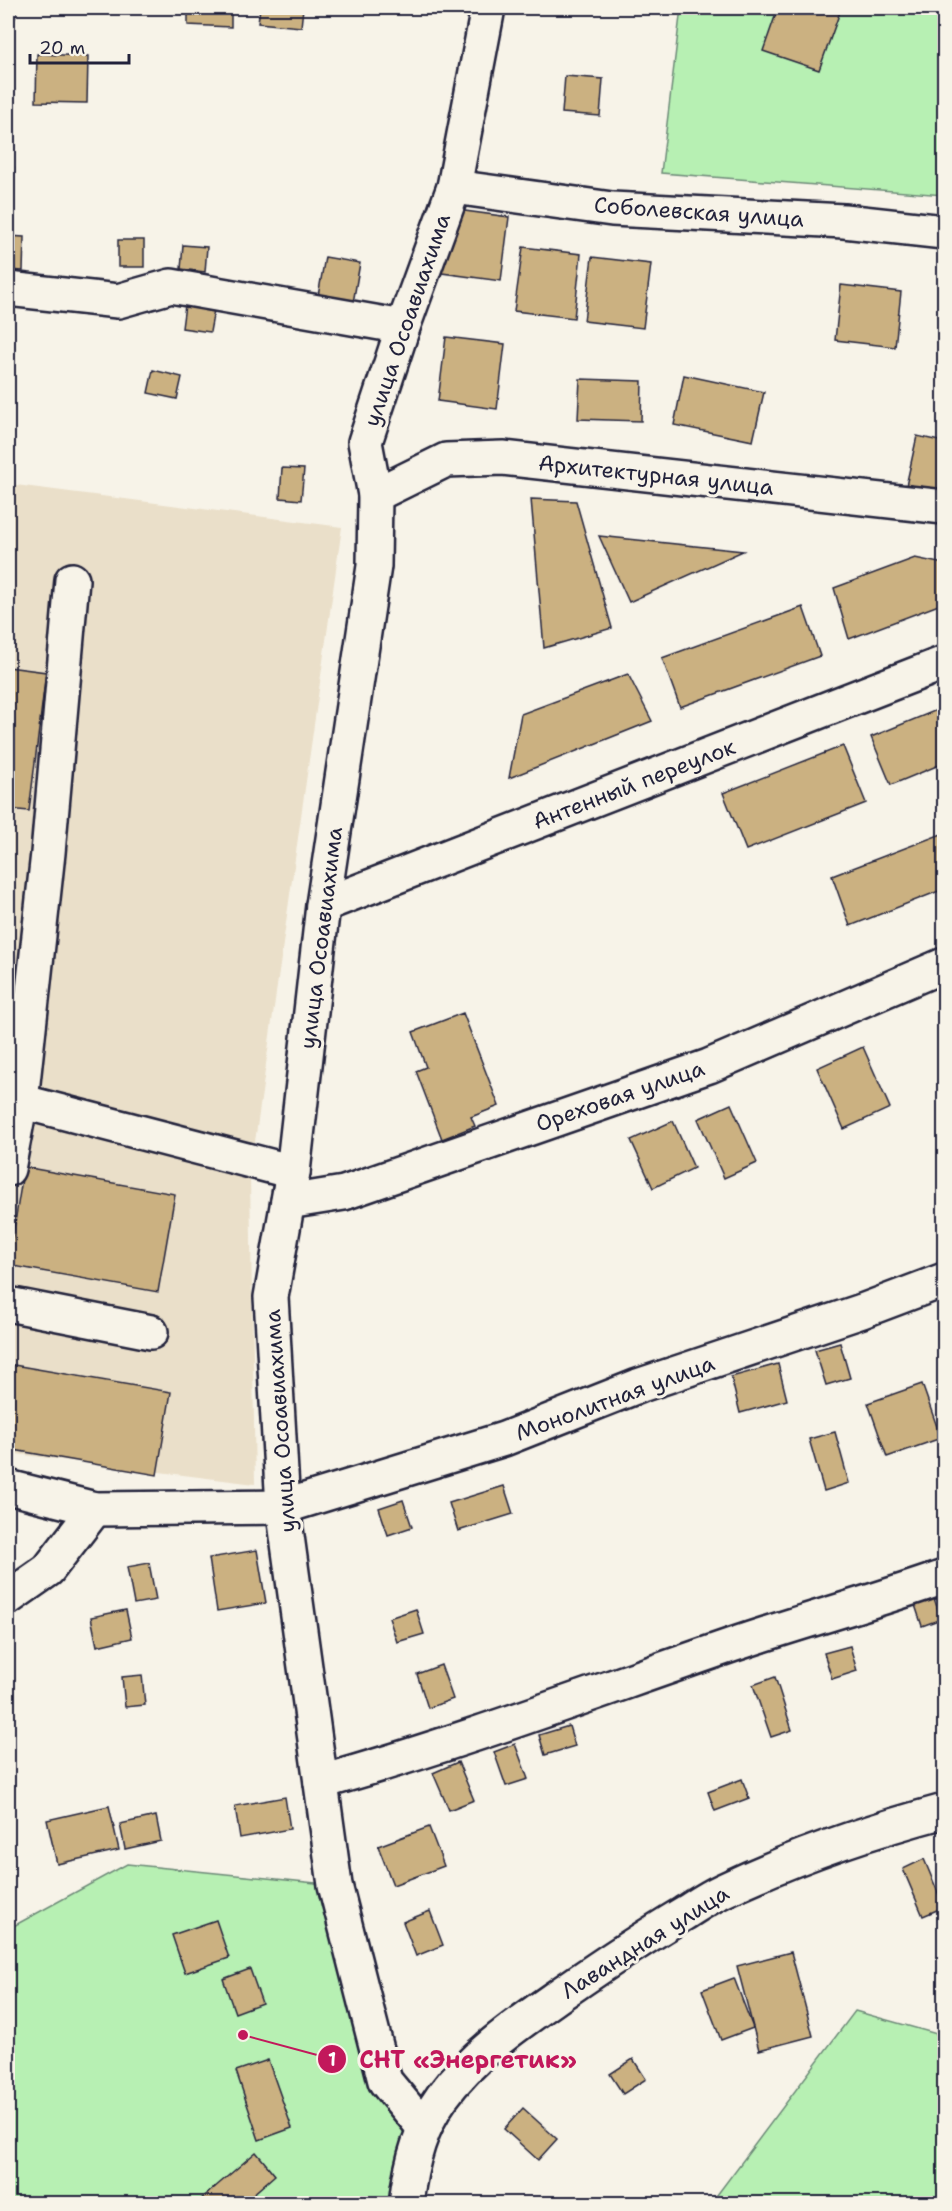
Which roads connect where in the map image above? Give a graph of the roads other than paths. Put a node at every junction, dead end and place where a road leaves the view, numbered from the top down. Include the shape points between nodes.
1 (488, 8) edge
2 (454, 187) junction
3 (945, 232) edge
4 (8, 289) edge
5 (403, 327) junction
6 (375, 495) junction
7 (945, 507) edge
8 (72, 579) dead end
9 (945, 663) edge
10 (323, 905) junction
11 (945, 965) edge
12 (14, 1100) edge
13 (8, 1169) edge
14 (290, 1187) junction
15 (945, 1280) edge
16 (8, 1304) edge
17 (152, 1332) dead end
18 (8, 1487) edge
19 (283, 1507) junction
20 (95, 1509) junction
21 (945, 1577) edge
22 (8, 1598) edge
23 (321, 1782) junction
24 (945, 1811) edge
25 (424, 2128) junction
26 (406, 2204) edge

1 - 2 street, улица Осоавиахима
2 - 3 street, Соболевская улица via 612,209 844,221
2 - 5 street, улица Осоавиахима
4 - 5 street via 118,301 171,286
5 - 6 street, улица Осоавиахима via 365,442
6 - 7 street, Архитектурная улица via 446,460 503,458
6 - 10 street, улица Осоавиахима via 374,566
8 - 12 street via 48,853
9 - 10 street, Антенный переулок
10 - 14 street, улица Осоавиахима
11 - 14 street, Ореховая улица via 709,1066 344,1192
12 - 13 street
12 - 14 street
14 - 19 street, улица Осоавиахима via 271,1297
15 - 19 street, Монолитная улица via 638,1386 504,1439
16 - 17 street
18 - 20 street, Монолитная улица
19 - 20 street, Монолитная улица
19 - 23 street, улица Осоавиахима
20 - 22 street via 48,1570
21 - 23 street via 735,1644 408,1758
23 - 25 street, улица Осоавиахима via 335,1885 385,2081
24 - 25 street, Лавандная улица via 786,1863 721,1891 640,1939 523,2020 473,2060 441,2098
25 - 26 street via 408,2180

